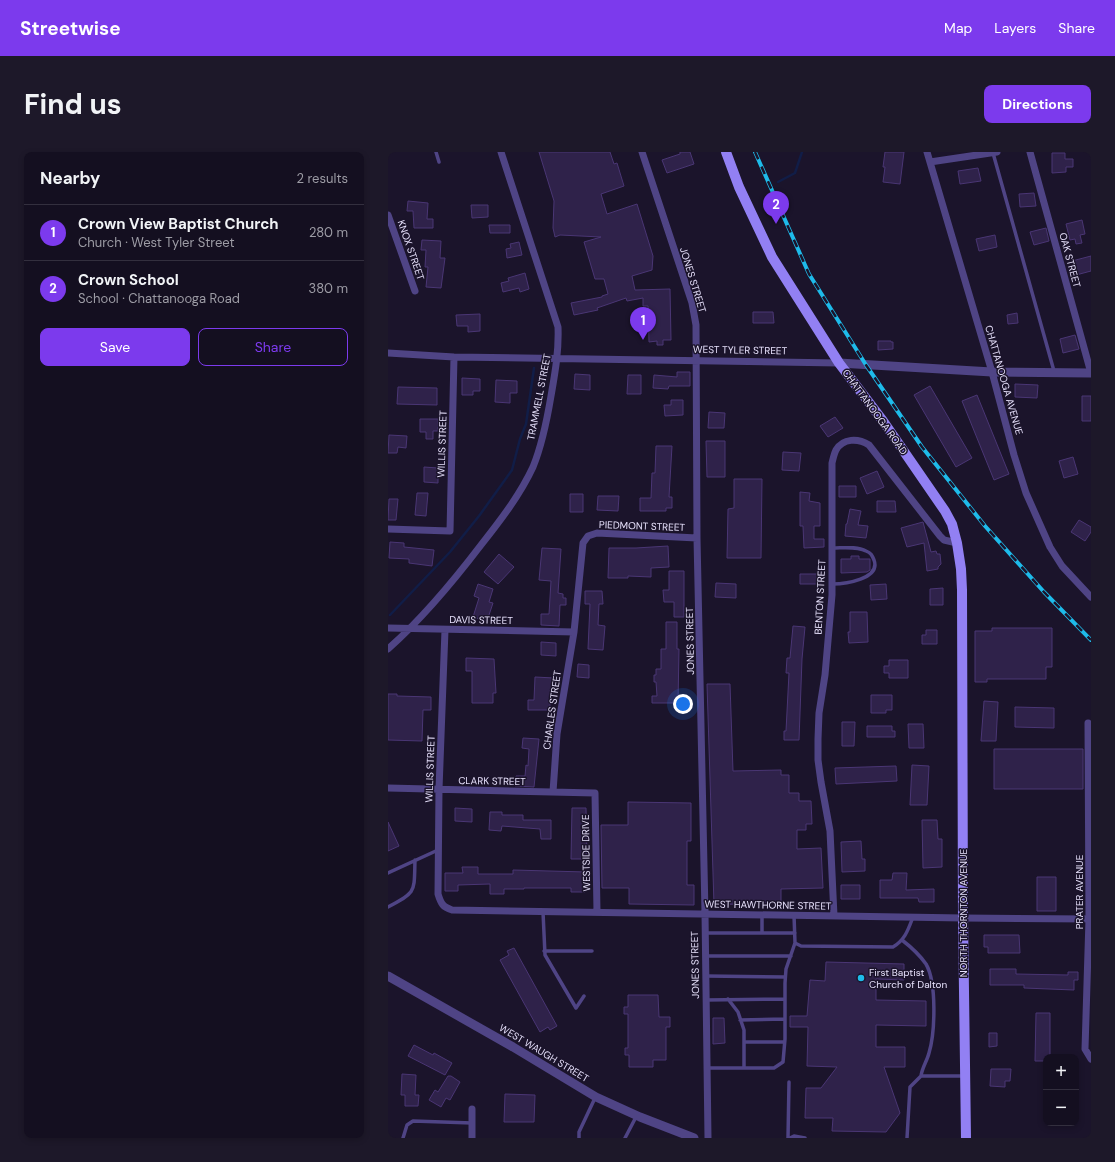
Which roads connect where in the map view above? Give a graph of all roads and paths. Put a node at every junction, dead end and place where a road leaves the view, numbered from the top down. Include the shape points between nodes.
1 (436, 152) edge
2 (501, 152) edge
3 (642, 152) edge
4 (726, 152) edge
5 (927, 152) edge
6 (995, 152) edge
7 (1030, 152) edge
8 (439, 162) dead end
9 (930, 162) junction
10 (388, 215) edge
11 (415, 291) dead end
12 (388, 355) edge
13 (454, 357) junction
14 (558, 359) junction
15 (696, 360) junction
16 (839, 363) junction
17 (992, 372) junction
18 (1054, 373) junction
19 (1091, 373) edge
20 (388, 529) edge
21 (697, 538) junction
22 (958, 543) junction
23 (833, 548) junction
24 (832, 584) junction
25 (1091, 597) edge
26 (388, 628) edge
27 (412, 628) junction
28 (445, 630) junction
29 (574, 632) junction
30 (388, 649) edge
31 (963, 688) joint
32 (1088, 723) dead end
33 (388, 788) edge
34 (439, 789) junction
35 (553, 792) junction
36 (595, 793) joint
37 (439, 849) junction
38 (415, 860) junction
39 (388, 873) edge
40 (388, 907) edge
41 (444, 907) joint
42 (543, 912) junction
43 (597, 912) junction
44 (705, 913) junction
45 (762, 914) junction
46 (794, 915) junction
47 (834, 916) junction
48 (913, 917) junction
49 (963, 918) junction
50 (1090, 919) edge
51 (705, 933) junction
52 (762, 933) junction
53 (795, 933) junction
54 (902, 940) junction
55 (795, 943) junction
56 (544, 951) junction
57 (592, 951) dead end
58 (705, 956) junction
59 (790, 956) junction
60 (388, 976) edge
61 (706, 976) junction
62 (786, 977) junction
63 (584, 996) dead end
64 (728, 999) junction
65 (785, 999) junction
66 (706, 1000) junction
67 (785, 1019) junction
68 (740, 1020) junction
69 (744, 1042) junction
70 (784, 1042) junction
71 (1091, 1060) edge
72 (707, 1068) junction
73 (744, 1068) junction
74 (921, 1076) junction
75 (965, 1076) junction
76 (789, 1082) dead end
77 (596, 1097) junction
78 (472, 1109) dead end
79 (636, 1116) junction
80 (472, 1122) junction
81 (403, 1138) edge
82 (472, 1138) edge
83 (579, 1138) edge
84 (625, 1138) edge
85 (694, 1138) edge
86 (708, 1138) edge
87 (789, 1138) edge
88 (805, 1138) edge
89 (907, 1138) edge
90 (966, 1138) edge

1 - 8 lane
2 - 14 street, TRAMMELL STREET via 558,327
3 - 15 street, JONES STREET via 692,303 696,325
4 - 16 main road, CHATTANOOGA ROAD via 739,187 772,257
5 - 9 street, CHATTANOOGA AVENUE
6 - 9 street
6 - 18 lane
7 - 19 street, OAK STREET
9 - 17 street, CHATTANOOGA AVENUE
10 - 11 street, KNOX STREET
12 - 13 street, WEST TYLER STREET
13 - 14 street, WEST TYLER STREET
13 - 20 street, WILLIS STREET via 450,531
14 - 15 street, WEST TYLER STREET
14 - 27 street, TRAMMELL STREET via 543,438 533,466 507,510 460,573
15 - 16 street, WEST TYLER STREET
15 - 21 street, JONES STREET
16 - 17 street, WEST TYLER STREET
16 - 22 main road, CHATTANOOGA ROAD via 933,493 952,524
17 - 18 street, WEST TYLER STREET
17 - 25 street, CHATTANOOGA AVENUE via 1014,455 1041,529 1062,566
18 - 19 street, WEST TYLER STREET
21 - 29 street, PIEDMONT STREET via 597,534 588,536 583,542
21 - 44 street, JONES STREET
22 - 23 street, BENTON STREET via 944,540 940,536 869,445 857,440 845,442 838,448 832,463
22 - 31 main road, CHATTANOOGA ROAD via 962,590
23 - 24 street, BENTON STREET
23 - 24 lane via 866,550 872,554 875,562 869,576
24 - 47 street, BENTON STREET via 825,675 819,713 818,760 830,831
26 - 27 street, DAVIS STREET
27 - 28 street, DAVIS STREET
27 - 30 street, TRAMMELL STREET
28 - 29 street, DAVIS STREET
28 - 34 street, WILLIS STREET
29 - 35 street, CHARLES STREET via 557,734
31 - 49 main road, NORTH THORNTON AVENUE
32 - 50 street, PRATER AVENUE
33 - 34 street, CLARK STREET
34 - 35 street, CLARK STREET
34 - 37 street, WILLIS STREET
35 - 36 street, CLARK STREET
36 - 43 street, WESTSIDE DRIVE
37 - 38 lane
37 - 41 street, WILLIS STREET via 438,894
38 - 39 lane
38 - 40 lane via 413,890 408,896
41 - 42 street, WEST HAWTHORNE STREET via 452,910
42 - 43 street, WEST HAWTHORNE STREET
42 - 56 lane
43 - 44 street, WEST HAWTHORNE STREET
44 - 45 street, WEST HAWTHORNE STREET
44 - 51 street, JONES STREET
45 - 46 street, WEST HAWTHORNE STREET
45 - 52 lane
46 - 47 street, WEST HAWTHORNE STREET
46 - 53 lane
47 - 48 street, WEST HAWTHORNE STREET
48 - 49 street, WEST HAWTHORNE STREET
48 - 54 lane
49 - 50 street, WEST HAWTHORNE STREET
49 - 75 main road, NORTH THORNTON AVENUE
50 - 71 street, PRATER AVENUE via 1085,1049
51 - 52 lane
51 - 58 street, JONES STREET
52 - 53 lane
53 - 55 lane
54 - 55 lane via 893,947 801,946
54 - 74 lane via 916,951 927,966 932,983 933,1036
55 - 59 lane
56 - 57 lane
56 - 63 lane via 576,1008
58 - 59 lane
58 - 61 street, JONES STREET
59 - 62 lane
60 - 77 street, WEST WAUGH STREET
61 - 62 lane
61 - 66 street, JONES STREET
62 - 65 lane
64 - 65 lane
64 - 66 lane
64 - 68 lane via 738,1012
65 - 67 lane
66 - 72 street, JONES STREET
67 - 68 lane
67 - 70 lane
68 - 69 lane via 744,1030
69 - 70 lane
69 - 73 lane
70 - 73 lane via 783,1062 774,1068
72 - 73 lane
72 - 86 street, JONES STREET
74 - 75 lane
74 - 89 lane via 910,1087
75 - 90 main road, NORTH THORNTON AVENUE
76 - 87 lane
77 - 79 street, WEST WAUGH STREET
77 - 83 lane via 578,1132
78 - 80 street
79 - 84 lane
79 - 85 street, WEST WAUGH STREET
80 - 81 lane via 413,1121 407,1125
80 - 82 street
87 - 88 lane

